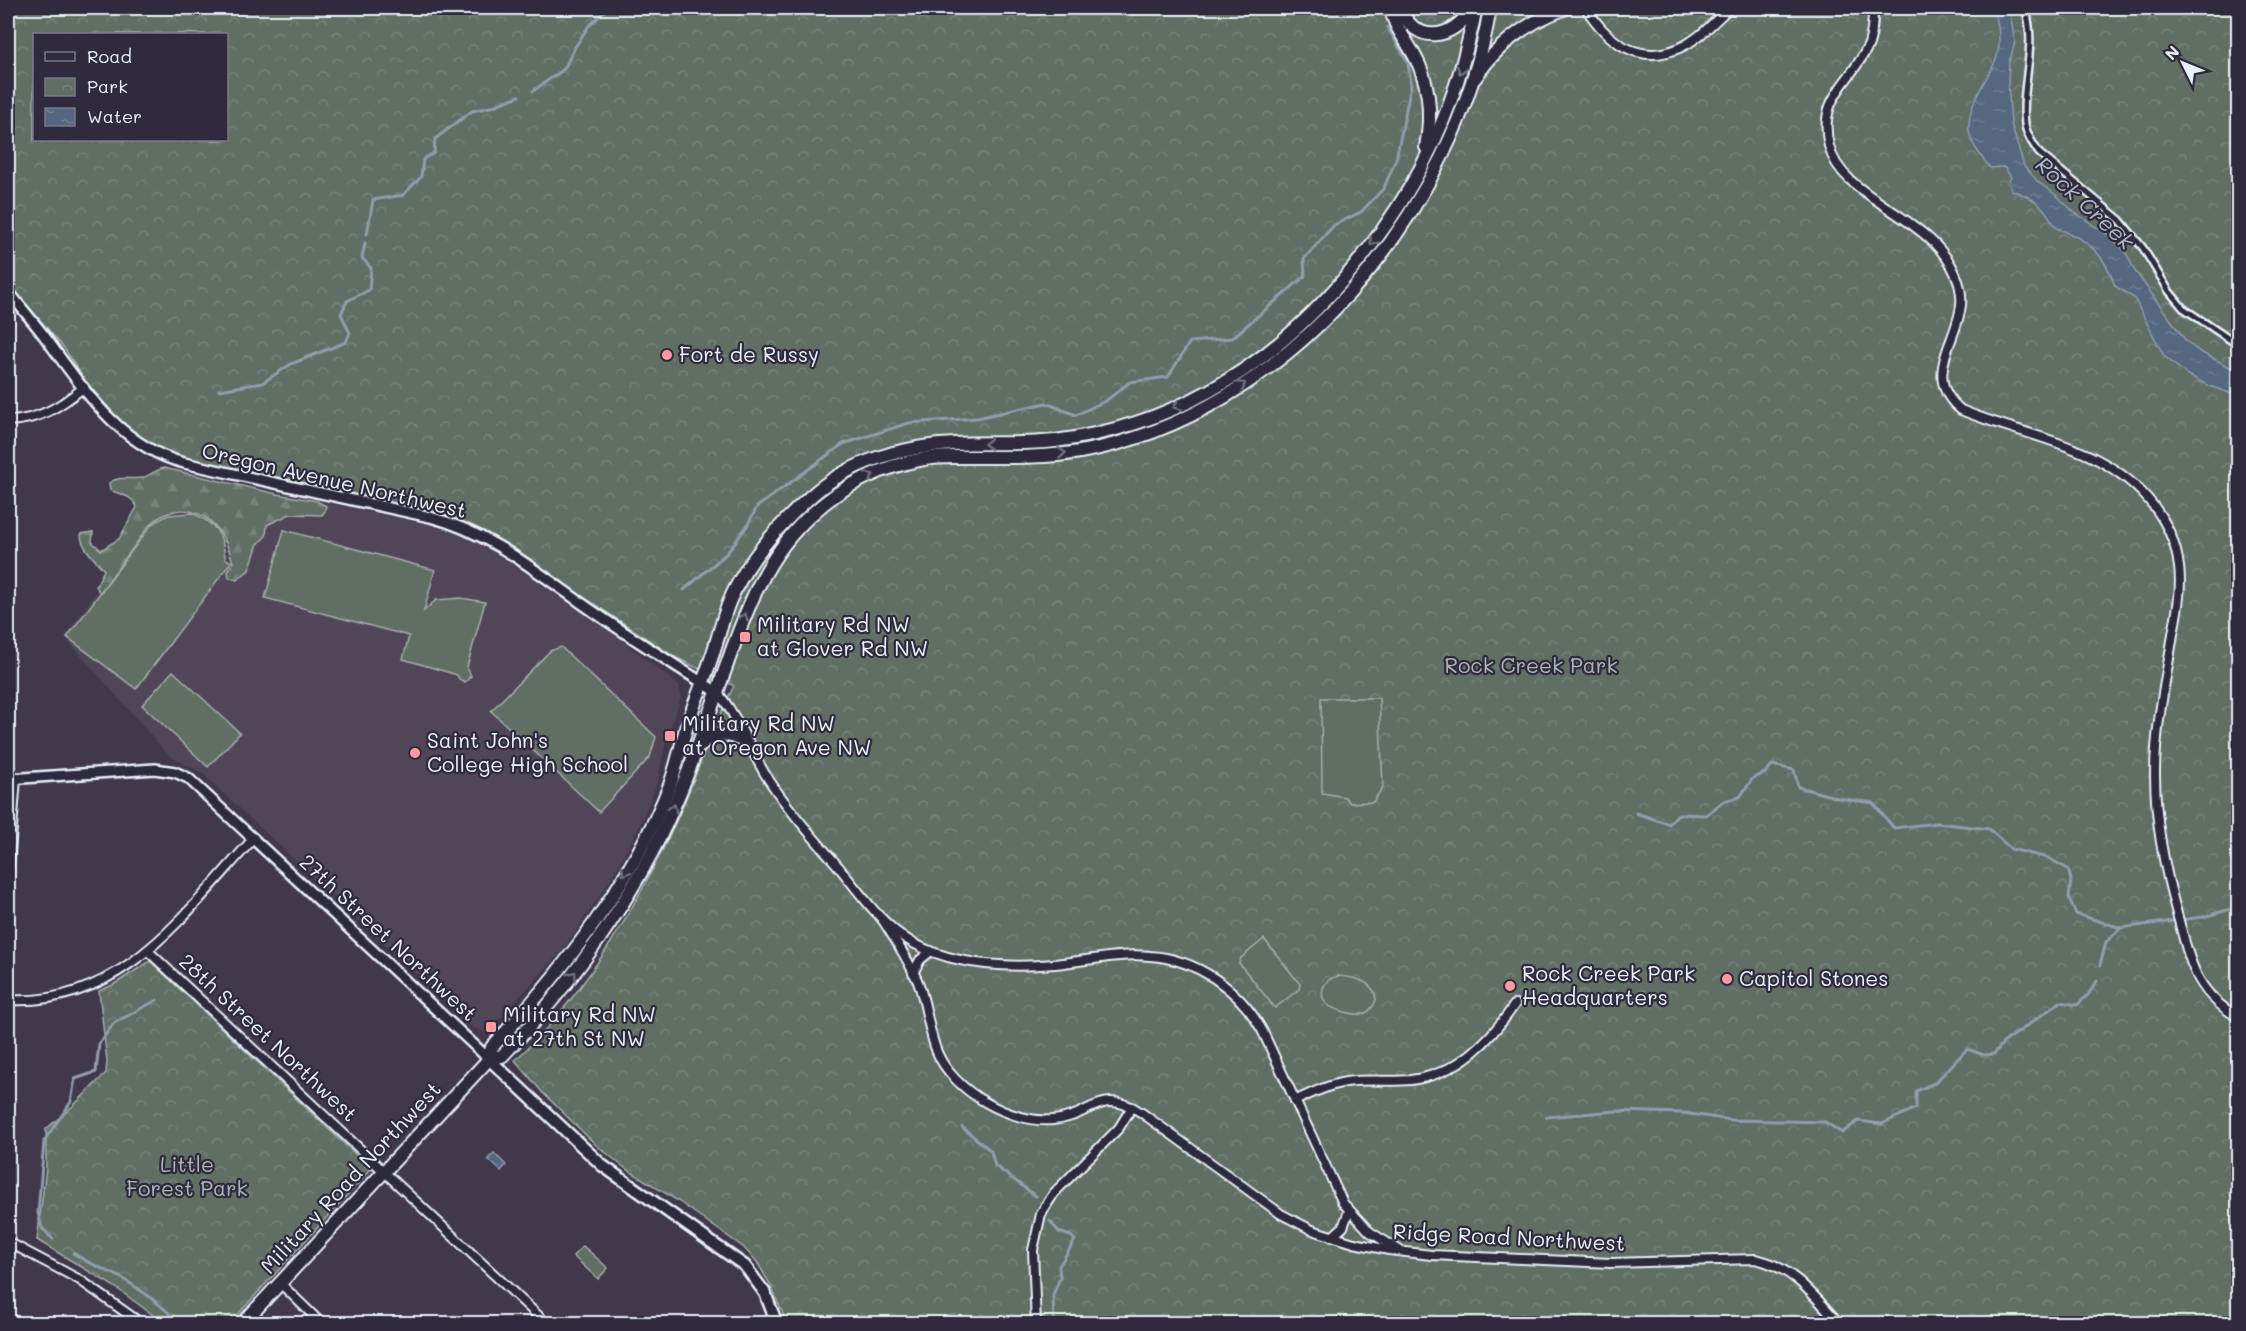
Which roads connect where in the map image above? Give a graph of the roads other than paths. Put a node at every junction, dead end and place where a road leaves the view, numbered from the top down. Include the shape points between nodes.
1 (1391, 8) edge
2 (1400, 8) edge
3 (1474, 8) edge
4 (1490, 8) edge
5 (1566, 8) edge
6 (1586, 8) edge
7 (1730, 8) edge
8 (1873, 8) edge
9 (2025, 8) edge
10 (1467, 95) junction
11 (1422, 165) junction
12 (8, 291) edge
13 (2238, 345) edge
14 (84, 387) junction
15 (8, 421) edge
16 (702, 683) junction
17 (717, 692) junction
18 (748, 744) junction
19 (699, 747) junction
20 (12, 779) edge
21 (254, 838) junction
22 (8, 877) edge
23 (882, 919) junction
24 (148, 951) junction
25 (931, 951) junction
26 (913, 973) junction
27 (8, 1000) edge
28 (1515, 1004) dead end
29 (2238, 1017) edge
30 (489, 1059) junction
31 (1295, 1101) junction
32 (1132, 1107) junction
33 (385, 1171) junction
34 (1349, 1211) junction
35 (1332, 1236) junction
36 (8, 1242) edge
37 (1403, 1252) junction
38 (280, 1283) junction
39 (142, 1323) edge
40 (242, 1323) edge
41 (322, 1323) edge
42 (547, 1323) edge
43 (777, 1323) edge
44 (1036, 1323) edge
45 (1840, 1323) edge

1 - 11 main road via 1425,80 1429,116
2 - 3 main road via 1414,28 1438,34 1458,27
3 -> 11 main road, Military Road Northwest via 1465,60
4 - 10 main road, Military Road Northwest
5 - 10 main road via 1540,18 1509,40 1475,76
6 - 7 street via 1616,42 1648,54 1689,42
8 - 29 street via 1869,44 1830,105 1829,146 1835,163 1853,184 1926,234 1947,256 1955,273 1961,305 1942,372 1945,391 1961,410 2074,448 2109,465 2146,497 2172,537 2180,587 2156,747 2157,823 2167,881 2190,963 2209,995
9 - 13 street via 2029,18 2029,68 2025,126 2035,148 2120,220 2183,308
17 -> 10 main road, Military Road Northwest via 747,608 774,557 810,515 846,488 882,471 924,459 1079,452 1138,437 1216,402 1289,350 1385,251 1429,180
11 -> 16 main road, Military Road Northwest via 1380,233 1342,280 1277,344 1210,391 1098,434 1048,442 934,445 899,452 851,469 816,492 766,542 742,578
12 - 14 street, Oregon Avenue Northwest
14 - 15 street via 41,416
14 - 16 street, Oregon Avenue Northwest via 126,434 165,458 465,528
16 - 17 street, Oregon Avenue Northwest
16 -> 30 main road, Military Road Northwest via 670,784 636,854 579,943 492,1047
17 - 18 street
17 - 19 main road, Military Road Northwest
18 - 19 main road via 725,734 707,738
18 - 23 street via 787,805
30 -> 19 main road, Military Road Northwest via 502,1056 513,1045 563,989 592,949 663,831
20 - 21 street, 27th Street Northwest via 155,768 180,773
20 - 22 street
21 - 24 street
21 - 30 street, 27th Street Northwest
23 - 25 street via 908,940
23 - 26 street, Ridge Road Northwest
24 - 27 street via 115,975 78,991
24 - 33 street, 28th Street Northwest
25 - 26 street
25 - 31 street via 964,960 1020,965 1151,956 1196,968 1228,987 1252,1012
26 - 32 street, Ridge Road Northwest via 941,1061 955,1080 975,1096 1021,1116 1042,1120 1066,1118 1103,1102
28 - 31 street via 1484,1044 1452,1066 1413,1080 1342,1083
30 - 33 main road, Military Road Northwest
30 - 43 main road, 27th Street Northwest via 603,1166 745,1266 765,1293
31 - 34 street
32 - 35 street, Ridge Road Northwest via 1281,1214
32 - 44 street via 1119,1128 1054,1193 1041,1214 1033,1250
33 - 38 main road, Military Road Northwest
33 - 42 street, 28th Street Northwest
34 - 35 street via 1343,1227
34 - 37 street via 1370,1232
35 - 37 street, Ridge Road Northwest
36 - 39 street via 81,1280
37 - 45 street, Ridge Road Northwest via 1626,1263 1755,1259 1790,1273
38 - 40 main road, Military Road Northwest
38 - 41 street

